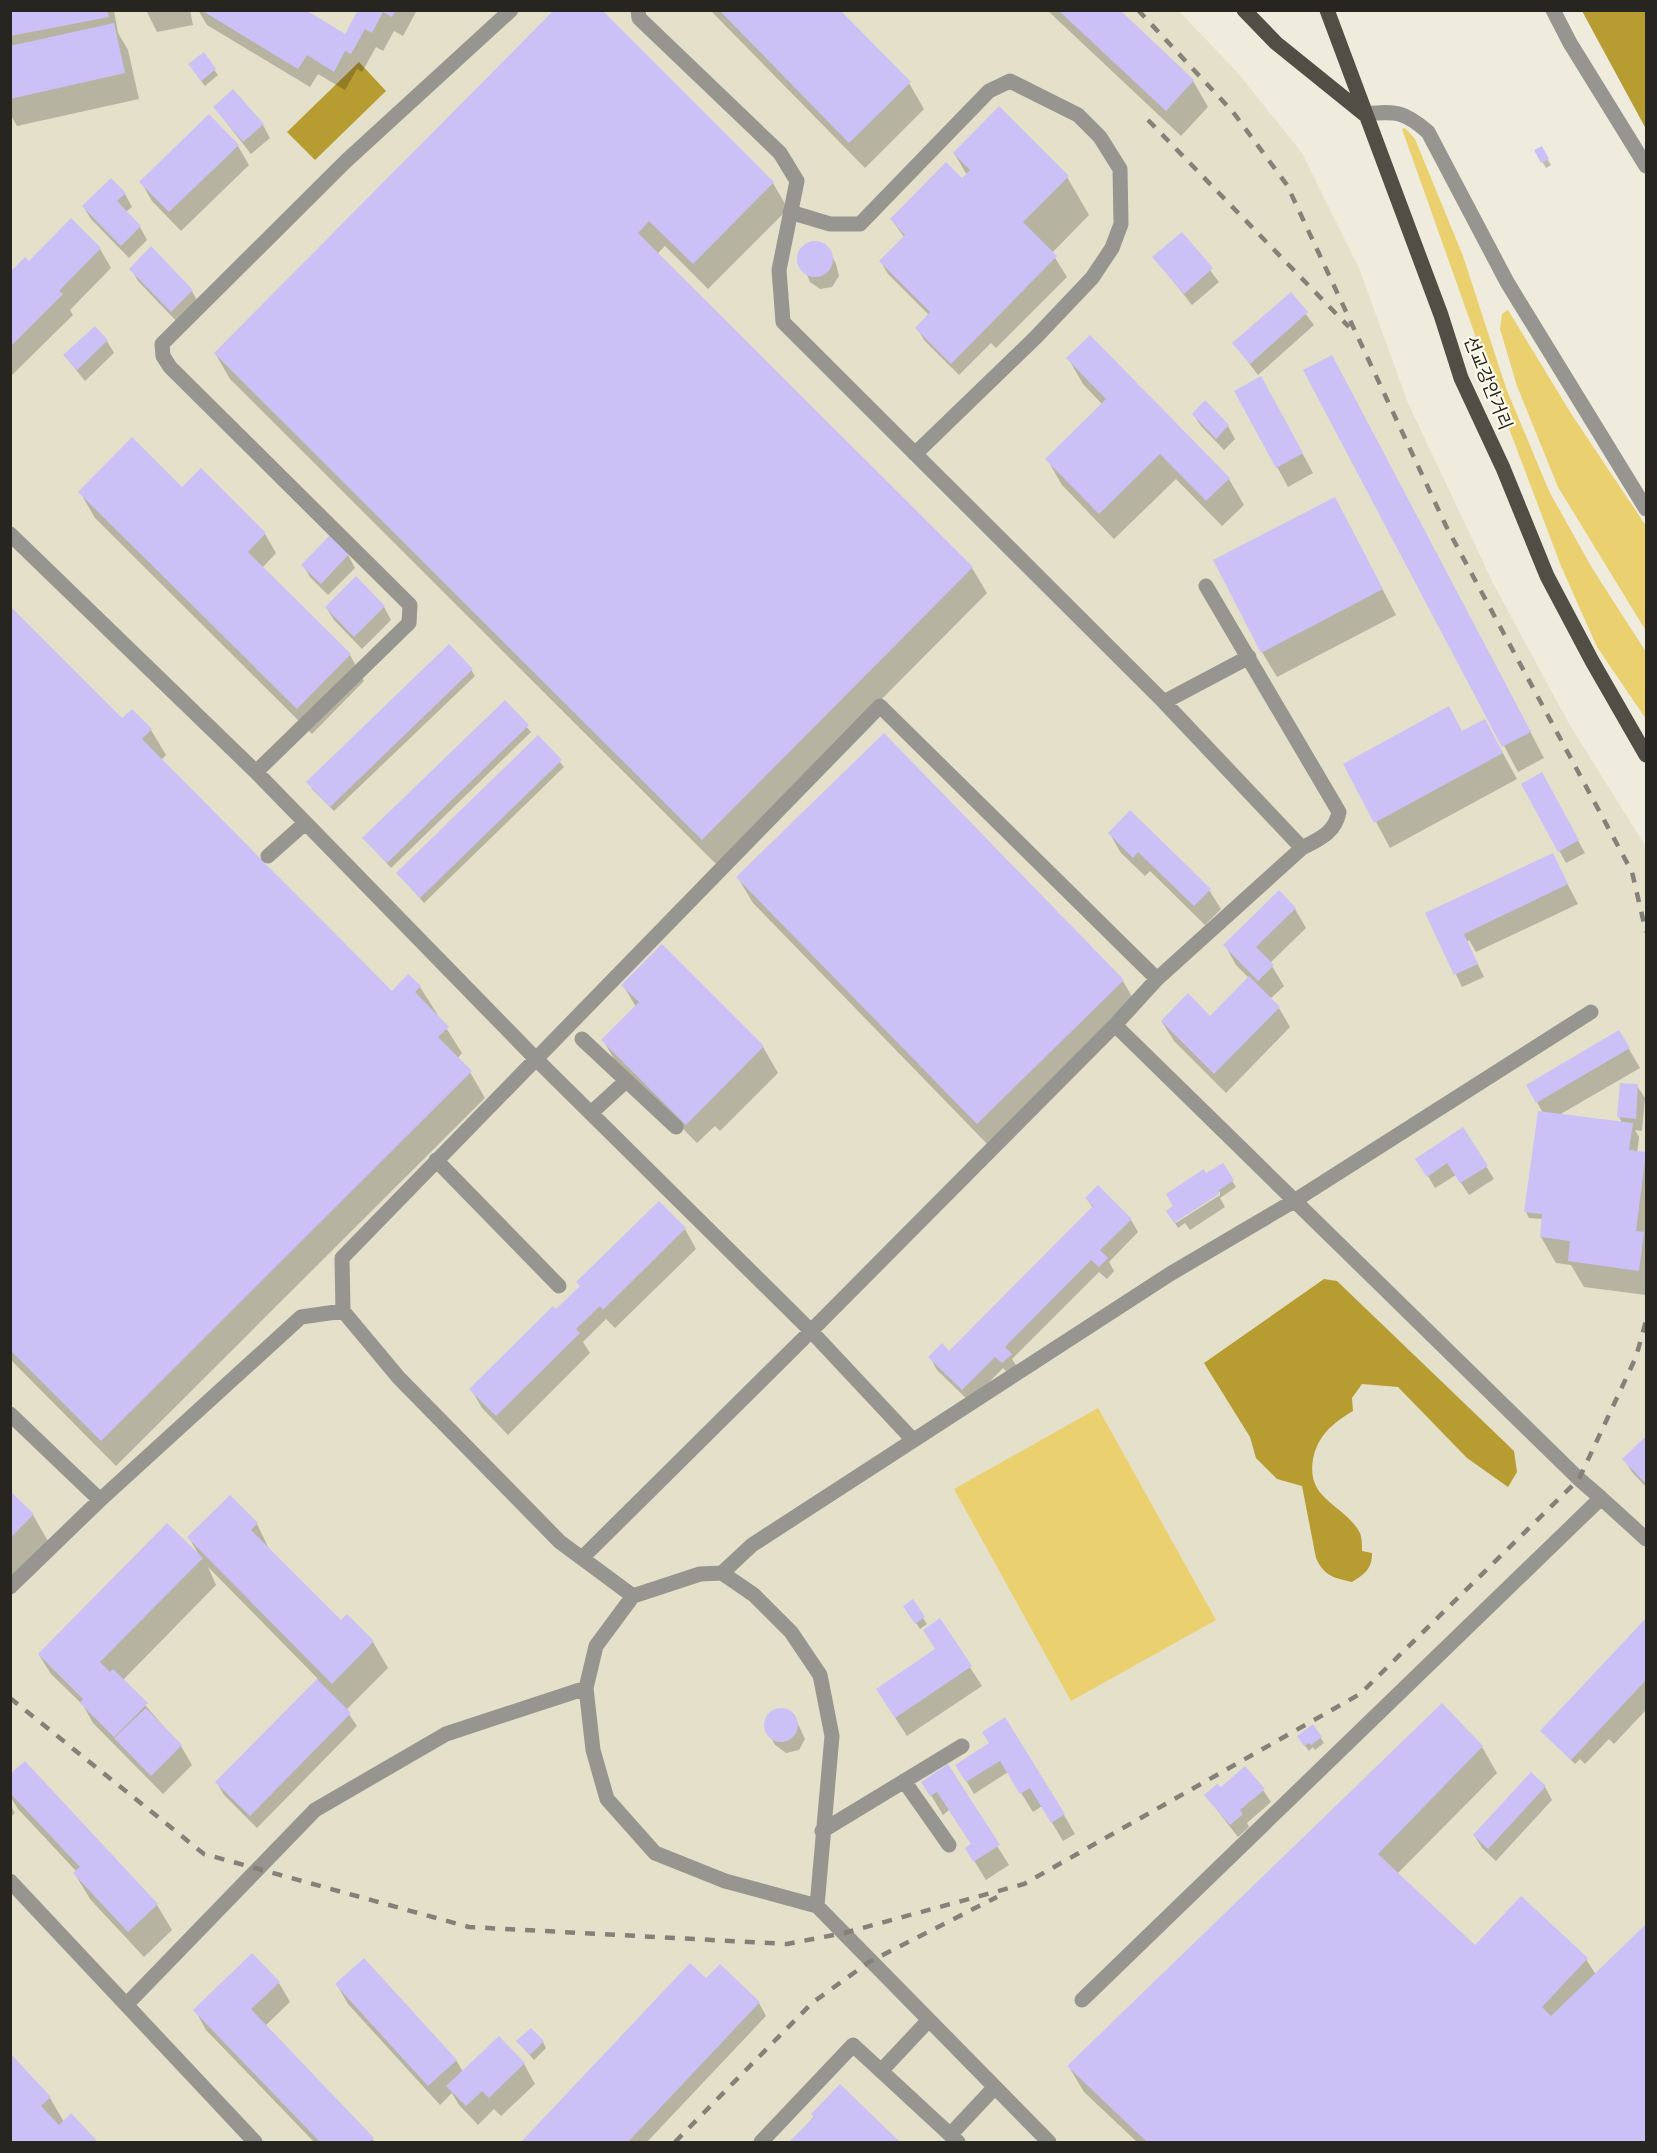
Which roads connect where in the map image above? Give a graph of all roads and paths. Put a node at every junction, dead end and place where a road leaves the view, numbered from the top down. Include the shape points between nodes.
1 (511, 10) edge
2 (638, 10) edge
3 (1244, 10) edge
4 (1327, 10) edge
5 (1553, 10) edge
6 (1365, 114) junction
7 (1647, 166) edge
8 (790, 212) junction
9 (915, 454) junction
10 (1647, 509) edge
11 (10, 534) edge
12 (1206, 586) dead end
13 (1249, 657) junction
14 (1164, 702) junction
15 (1647, 755) edge
16 (256, 772) junction
17 (304, 824) junction
18 (1302, 848) junction
19 (268, 856) dead end
20 (1157, 979) junction
21 (1590, 1012) dead end
22 (1115, 1025) junction
23 (582, 1039) dead end
24 (535, 1058) junction
25 (626, 1081) junction
26 (591, 1113) junction
27 (676, 1127) dead end
28 (436, 1160) junction
29 (1294, 1201) junction
30 (559, 1286) dead end
31 (343, 1311) junction
32 (812, 1331) junction
33 (10, 1413) edge
34 (913, 1440) junction
35 (1601, 1498) junction
36 (100, 1500) junction
37 (1647, 1539) edge
38 (583, 1557) junction
39 (722, 1573) junction
40 (10, 1587) edge
41 (633, 1596) junction
42 (586, 1688) junction
43 (962, 1746) dead end
44 (904, 1781) junction
45 (822, 1831) junction
46 (949, 1845) dead end
47 (10, 1881) edge
48 (817, 1906) junction
49 (1082, 2000) dead end
50 (127, 2004) junction
51 (928, 2021) junction
52 (881, 2071) junction
53 (994, 2088) junction
54 (954, 2139) edge
55 (255, 2142) edge
56 (762, 2142) edge
57 (1049, 2142) edge

1 - 16 lane via 346,161 162,344 170,367 410,605 409,623
2 - 8 lane via 639,18 780,153 797,181
3 - 6 main road via 1276,43
4 - 6 main road, 선교강안거리
5 - 7 lane
6 - 10 lane via 1392,111 1410,116 1428,132 1507,282
6 - 15 main road, 선교강안거리 via 1461,378 1547,576
8 - 9 lane via 779,270 783,322
8 - 9 lane via 830,224 860,224 989,91 1010,81 1078,115 1100,137 1120,169 1121,224 1112,248 1092,278
9 - 14 lane
11 - 16 lane
12 - 13 lane
13 - 14 lane
13 - 18 lane via 1339,812 1336,825 1326,835
14 - 18 lane
16 - 17 lane
17 - 19 lane
17 - 24 lane
18 - 20 lane
20 - 22 lane
20 - 24 lane via 880,706
21 - 29 lane
22 - 29 lane
22 - 32 lane
23 - 25 lane
24 - 26 lane
24 - 28 lane
25 - 26 lane
25 - 27 lane
26 - 32 lane
28 - 30 lane
28 - 31 lane via 342,1258
29 - 34 lane via 1170,1274
29 - 35 lane
31 - 36 lane via 301,1317
31 - 38 lane via 399,1378 560,1542
32 - 34 lane
32 - 38 lane
33 - 36 lane
34 - 39 lane via 752,1545
35 - 37 lane
35 - 49 lane
36 - 40 lane
38 - 41 lane
39 - 41 lane via 700,1574
39 - 45 lane via 754,1594 791,1632 820,1675 832,1736
41 - 42 lane via 596,1646
42 - 48 lane via 593,1750 607,1799 655,1853 725,1881
42 - 50 lane via 446,1734 315,1810
43 - 44 lane
44 - 45 lane
44 - 46 lane
45 - 48 lane
47 - 50 lane
48 - 51 lane
50 - 55 lane
51 - 52 lane
51 - 53 lane
52 - 54 lane
52 - 56 lane via 853,2045
53 - 54 lane
53 - 57 lane

